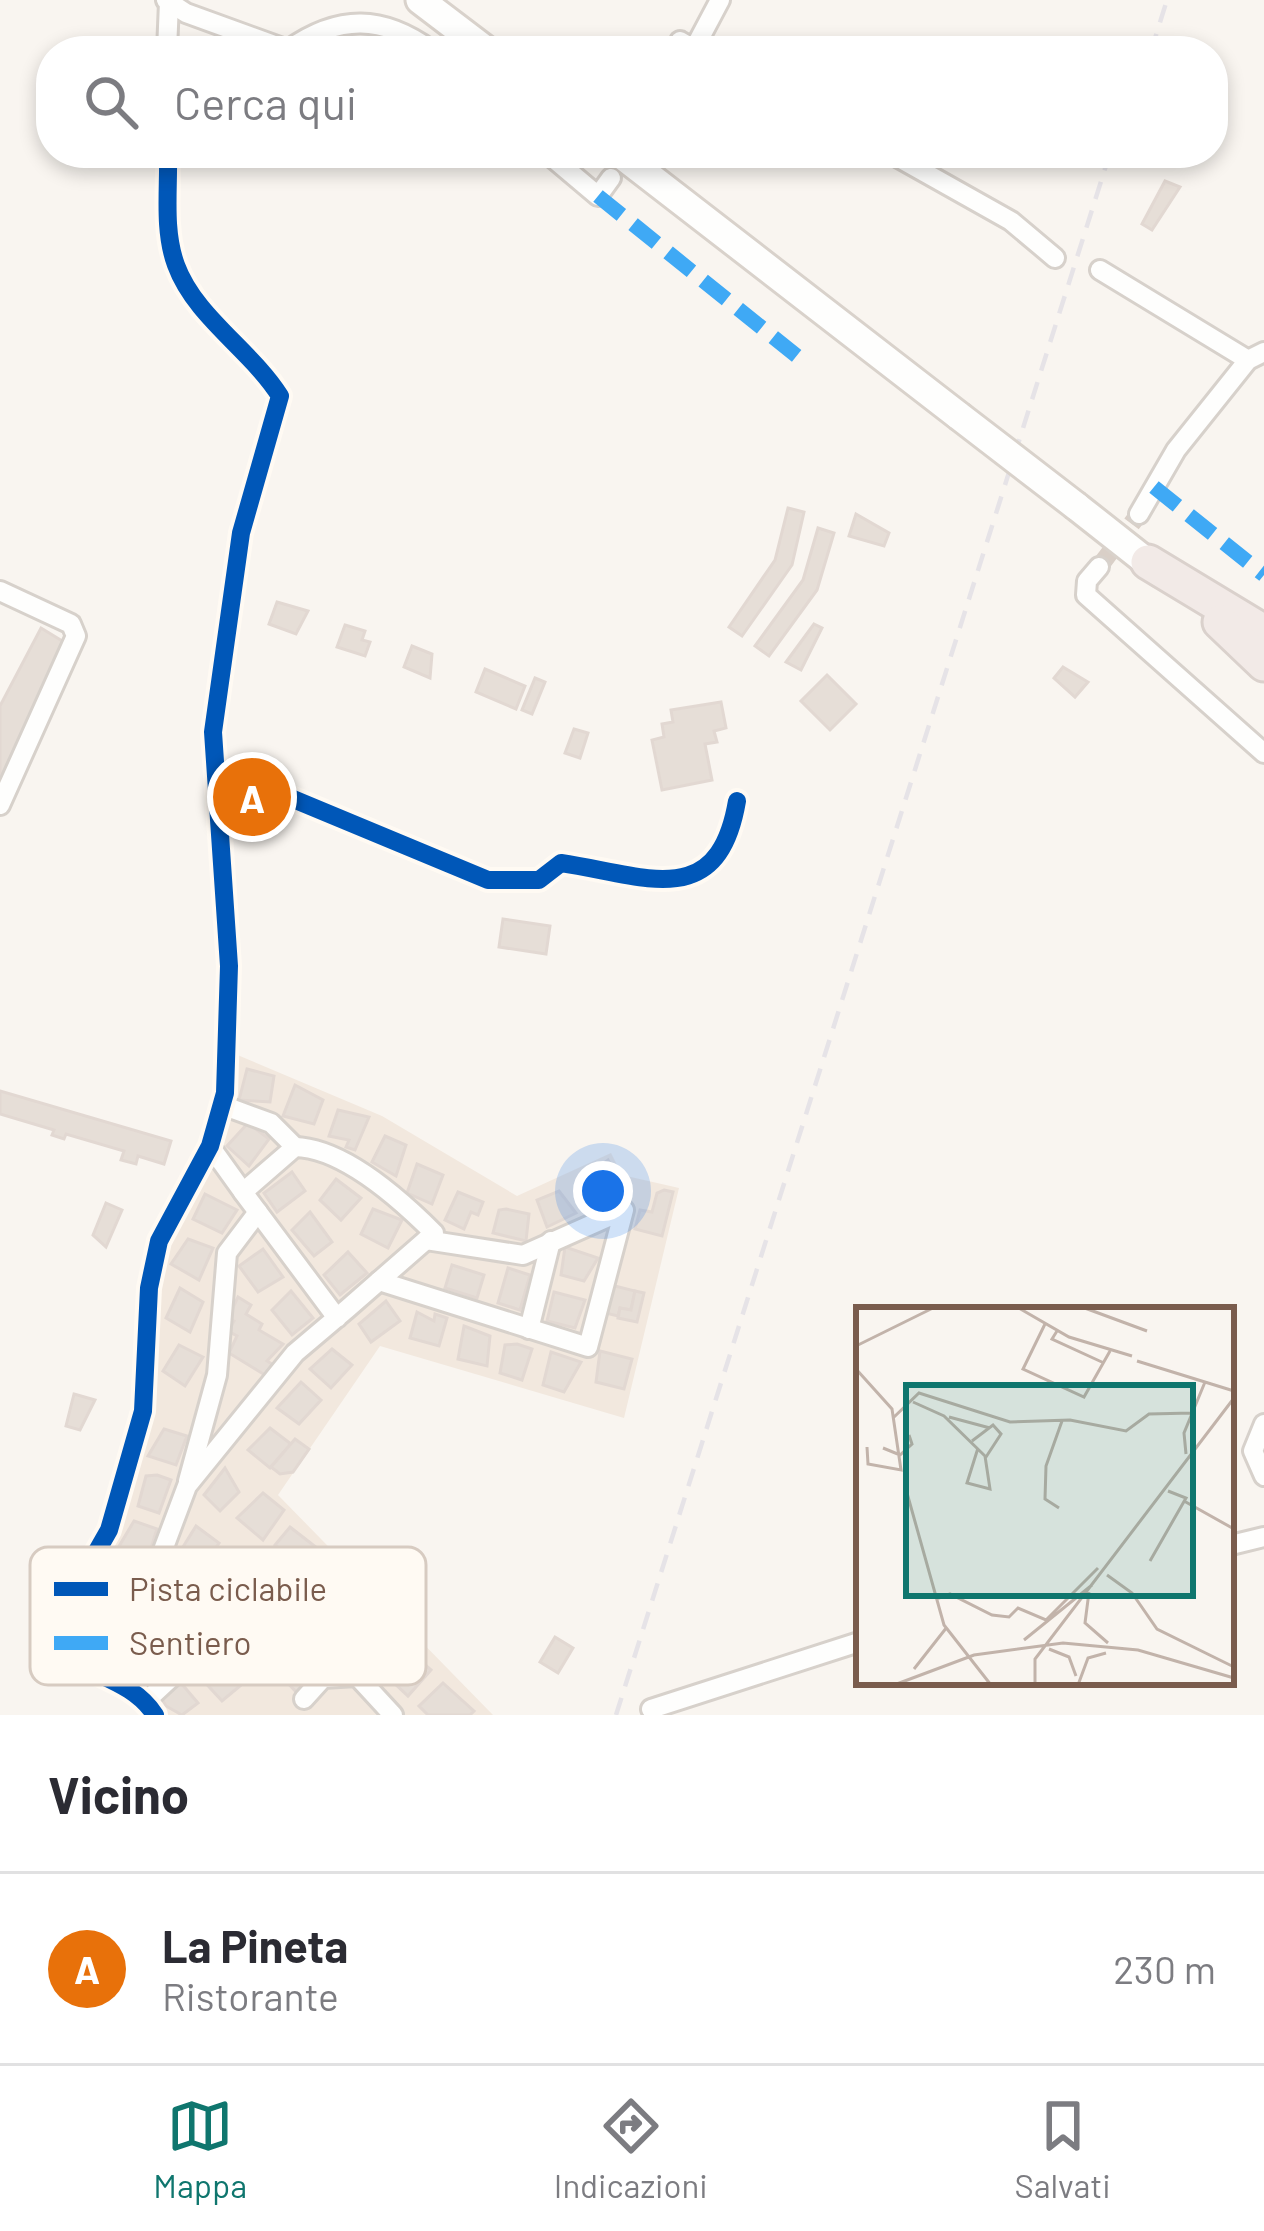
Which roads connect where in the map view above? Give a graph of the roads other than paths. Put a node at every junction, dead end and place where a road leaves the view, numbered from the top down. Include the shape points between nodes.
1 (421, 0) edge
2 (720, 0) edge
3 (168, 1) edge
4 (167, 36) edge
5 (254, 36) edge
6 (312, 36) edge
7 (407, 36) edge
8 (468, 36) edge
9 (703, 36) edge
10 (168, 168) edge
11 (565, 168) edge
12 (614, 168) edge
13 (618, 168) edge
14 (917, 168) edge
15 (1055, 258) dead end
16 (1100, 270) dead end
17 (1256, 356) edge
18 (1139, 514) tunnel mouth
19 (1148, 562) junction
20 (1099, 567) dead end
21 (0, 591) edge
22 (1196, 600) junction
23 (1264, 632) edge
24 (1264, 652) edge
25 (1264, 664) edge
26 (1264, 753) edge
27 (219, 779) junction
28 (736, 801) dead end
29 (0, 805) edge
30 (222, 1105) junction
31 (210, 1146) junction
32 (295, 1147) junction
33 (243, 1192) junction
34 (258, 1212) junction
35 (426, 1240) junction
36 (551, 1240) junction
37 (379, 1281) junction
38 (337, 1318) junction
39 (529, 1329) junction
40 (1264, 1424) edge
41 (1264, 1476) edge
42 (187, 1486) junction
43 (1264, 1537) edge
44 (1234, 1544) edge
45 (99, 1547) edge
46 (164, 1547) edge
47 (856, 1643) edge
48 (119, 1685) edge
49 (173, 1685) edge
50 (317, 1685) edge
51 (365, 1685) edge
52 (304, 1699) dead end
53 (150, 1708) edge
54 (650, 1709) dead end
55 (393, 1715) edge

1 - 8 main road
2 - 9 street
3 - 4 street
3 - 5 street
6 - 7 street via 362,23 386,23
10 - 27 street via 169,236 186,287 280,396 241,533 213,732
11 - 12 street via 598,196
13 - 19 main road, bridge
14 - 15 street via 1011,221
16 - 17 street
17 - 18 street via 1176,450
19 - 22 main road
19 - 23 highway
20 - 26 street via 1084,588 1096,606
21 - 29 street via 71,624 76,636
22 - 24 main road
22 - 25 highway
27 - 28 street via 238,776 488,880 538,880 561,863 681,881 710,866 730,839
27 - 30 street via 230,1042
30 - 31 street
30 - 32 street via 271,1123
31 - 33 street
31 - 45 street via 159,1241 143,1411
32 - 33 street
32 - 35 street via 314,1148 389,1195 434,1233
33 - 34 street
34 - 38 street
34 - 42 street via 227,1253 217,1375
35 - 36 street via 523,1255
35 - 37 street
36 - 39 street
36 - 39 street via 624,1210 587,1347
37 - 38 street
37 - 39 street
38 - 42 street via 295,1353
40 - 41 street via 1253,1451
42 - 46 street
43 - 44 street
47 - 54 street
48 - 53 street
49 - 53 street
50 - 52 street
51 - 55 street

